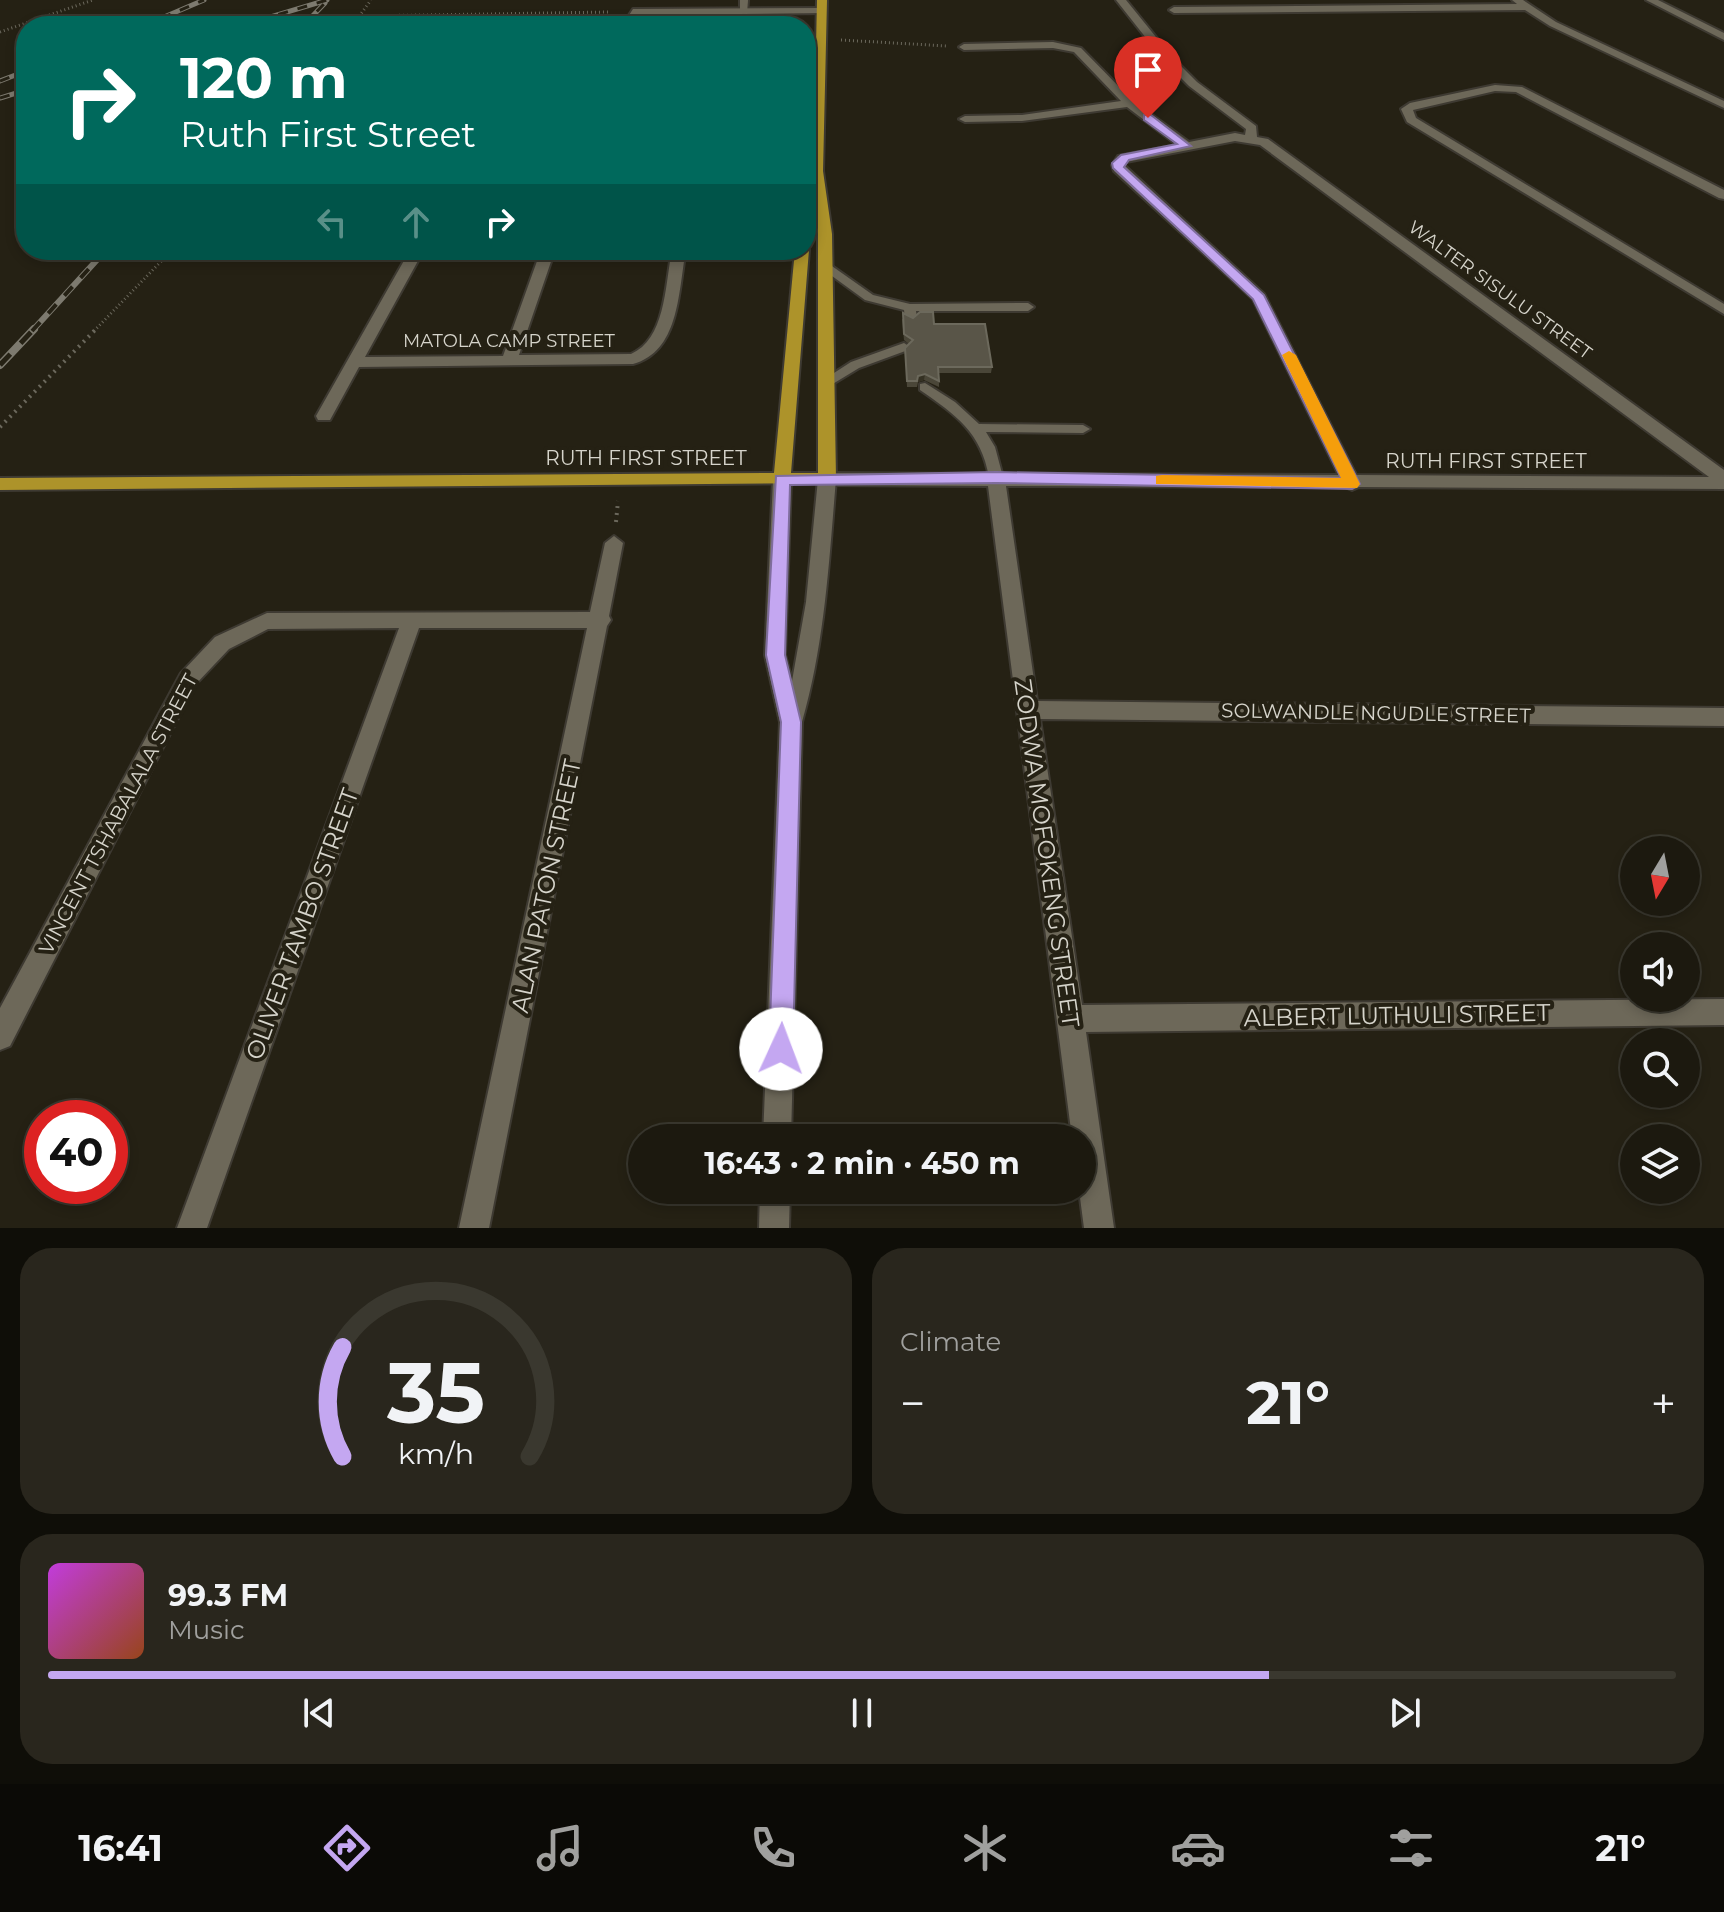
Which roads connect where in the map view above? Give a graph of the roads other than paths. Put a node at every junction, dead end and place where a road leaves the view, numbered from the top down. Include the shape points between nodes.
1 (744, 0) edge
2 (1121, 0) edge
3 (1281, 0) edge
4 (1651, 0) edge
5 (1521, 4) edge
6 (822, 6) edge
7 (1291, 9) junction
8 (1174, 10) dead end
9 (744, 12) junction
10 (631, 16) edge
11 (1724, 37) edge
12 (964, 47) road end
13 (1129, 103) junction
14 (1724, 105) edge
15 (965, 119) dead end
16 (1251, 137) junction
17 (1186, 146) junction
18 (817, 171) junction
19 (816, 176) edge
20 (1724, 195) edge
21 (411, 260) edge
22 (544, 260) edge
23 (677, 260) edge
24 (801, 260) edge
25 (825, 266) junction
26 (1028, 307) dead end
27 (1724, 310) edge
28 (904, 347) edge
29 (509, 361) junction
30 (354, 362) junction
31 (826, 382) junction
32 (925, 387) dead end
33 (324, 416) dead end
34 (977, 428) junction
35 (1083, 429) dead end
36 (996, 477) junction
37 (827, 479) junction
38 (782, 480) junction
39 (1724, 481) edge
40 (7, 484) edge
41 (1352, 484) junction
42 (614, 543) road end
43 (412, 620) junction
44 (601, 620) junction
45 (1027, 710) junction
46 (1724, 717) edge
47 (791, 722) junction
48 (1724, 1012) edge
49 (1071, 1019) junction
50 (0, 1036) edge
51 (777, 1124) edge
52 (775, 1204) edge
53 (192, 1228) edge
54 (474, 1228) edge
55 (774, 1228) edge
56 (1099, 1228) edge

1 - 9 lane
2 - 16 street via 1185,76 1252,128
3 - 7 street
4 - 11 street
5 - 7 street
5 - 14 street
6 - 9 street
6 - 18 main road
7 - 8 street
9 - 10 street
12 - 13 street via 1074,49
13 - 15 street via 1022,118
13 - 17 street
16 - 17 street
16 - 39 street, WALTER SISULU STREET via 1282,154
17 - 41 street via 1125,158 1118,168 1259,297
18 - 19 main road
18 - 25 main road
20 - 27 street via 1518,89 1414,105 1407,112 1411,120
21 - 30 street
22 - 29 street
23 - 29 street, MATOLA CAMP STREET via 662,336 647,353 620,362
24 - 38 main road
25 - 26 lane via 869,298 910,313
25 - 31 main road
28 - 31 lane
29 - 30 street, MATOLA CAMP STREET
30 - 33 street
31 - 37 main road
32 - 34 lane
34 - 35 lane
34 - 36 lane via 992,454
36 - 37 street, RUTH FIRST STREET
36 - 41 street, RUTH FIRST STREET
36 - 45 street, ZODWA MOFOKENG STREET
37 - 38 main road, RUTH FIRST STREET
37 - 47 street via 811,648
38 - 40 main road, RUTH FIRST STREET
38 - 47 street via 775,655
39 - 41 street, RUTH FIRST STREET
42 - 44 street, ALAN PATON STREET
43 - 44 street, VINCENT TSHABALALA STREET
43 - 50 street, VINCENT TSHABALALA STREET via 267,621 227,638 202,659
43 - 53 street, OLIVER TAMBO STREET
44 - 54 street, ALAN PATON STREET
45 - 46 street, SOLWANDLE NGUDLE STREET
45 - 49 street, ZODWA MOFOKENG STREET
47 - 51 street
48 - 49 street, ALBERT LUTHULI STREET
49 - 56 street, ZODWA MOFOKENG STREET
52 - 55 street

